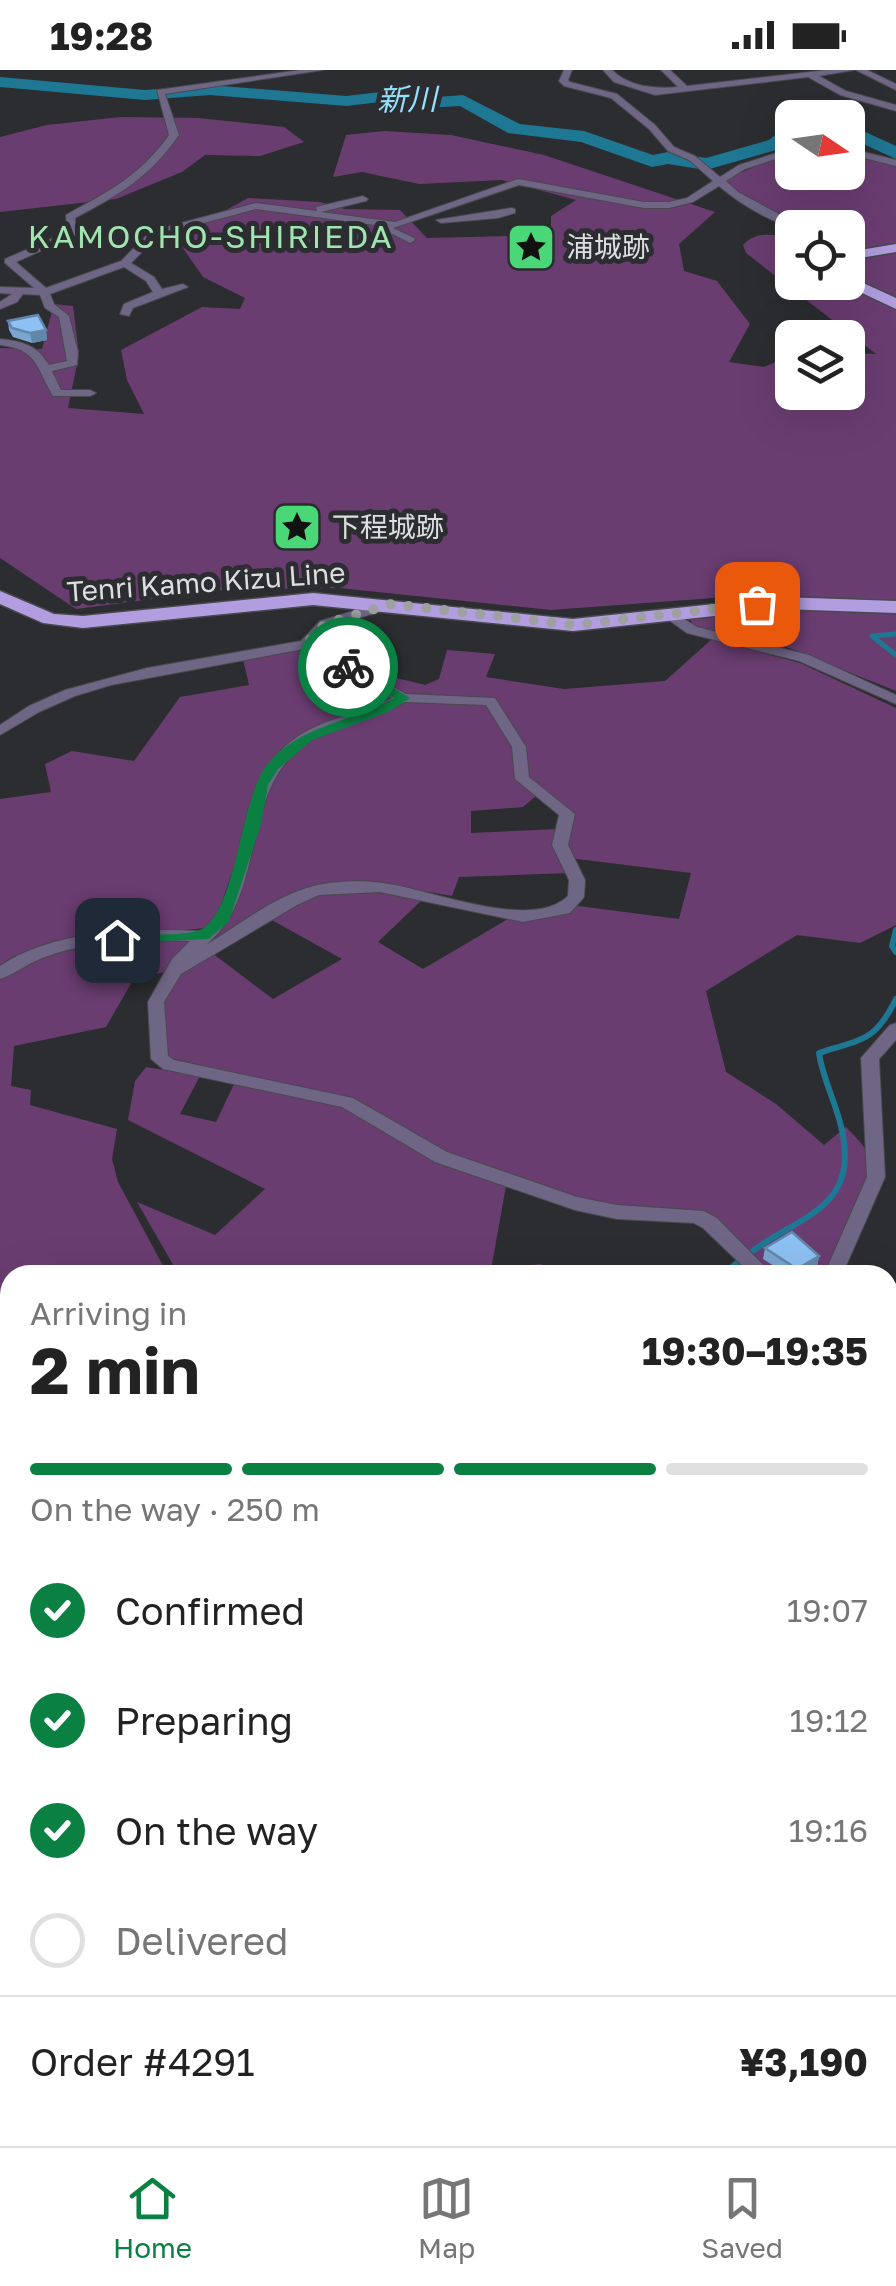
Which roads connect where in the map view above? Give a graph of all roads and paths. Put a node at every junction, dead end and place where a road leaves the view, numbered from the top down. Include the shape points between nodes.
1 (220, 70) edge
2 (319, 70) edge
3 (568, 70) edge
4 (607, 70) edge
5 (665, 70) edge
6 (850, 70) edge
7 (860, 70) edge
8 (810, 74) junction
9 (231, 79) junction
10 (896, 86) edge
11 (685, 89) junction
12 (896, 108) edge
13 (865, 156) edge
14 (775, 157) edge
15 (896, 164) edge
16 (720, 179) junction
17 (363, 199) dead end
18 (476, 200) junction
19 (423, 205) dead end
20 (305, 212) junction
21 (440, 212) junction
22 (775, 215) edge
23 (376, 218) junction
24 (425, 218) junction
25 (410, 240) dead end
26 (896, 248) edge
27 (865, 253) edge
28 (125, 263) junction
29 (183, 287) dead end
30 (865, 288) edge
31 (0, 290) edge
32 (20, 291) junction
33 (44, 292) junction
34 (159, 293) junction
35 (896, 304) edge
36 (0, 306) edge
37 (125, 314) dead end
38 (0, 342) edge
39 (48, 369) junction
40 (90, 393) dead end
41 (0, 597) edge
42 (391, 604) junction
43 (896, 607) edge
44 (671, 615) junction
45 (306, 644) junction
46 (403, 698) junction
47 (896, 700) edge
48 (0, 731) edge
49 (203, 936) junction
50 (175, 970) junction
51 (0, 974) edge
52 (896, 1028) edge
53 (751, 1263) edge
54 (837, 1265) edge

1 - 9 street
2 - 9 street
3 - 16 street via 567,84 614,96 671,149
4 - 11 street via 655,92
5 - 11 street
6 - 8 street
7 - 10 street
8 - 11 street
8 - 12 street via 843,93
9 - 33 street via 160,94 174,135 144,176 70,217 72,234 9,261
13 - 15 street
14 - 16 street
16 - 18 street via 690,200 669,205 518,182
16 - 22 street
17 - 20 street
18 - 21 street
18 - 24 street via 513,207 474,218
19 - 21 street
20 - 23 street
20 - 28 street via 256,206 182,224 155,233
21 - 24 street
23 - 24 street via 396,225
23 - 25 street
26 - 27 main road
28 - 33 street
28 - 34 street via 150,278
29 - 34 street
30 - 35 main road
31 - 32 street
32 - 33 street
32 - 36 street
33 - 39 street via 49,306 64,316 74,352 73,363
34 - 37 street via 128,306
38 - 39 street via 27,349
39 - 40 street via 57,394
41 - 42 main road, Tenri Kamo Kizu Line via 50,618 83,622 283,601
42 - 44 main road, Tenri Kamo Kizu Line via 574,625
42 - 45 street via 325,624
43 - 44 main road, Tenri Kamo Kizu Line via 780,603
44 - 47 street via 692,630 804,658
45 - 46 street
45 - 48 street via 78,688 38,704
46 - 49 street via 307,737 273,766 261,785 221,921
46 - 50 street via 483,698 496,705 519,747 522,779 568,814 560,846 577,880 574,904 523,917 410,892 340,886 291,901
49 - 50 street
49 - 51 street via 88,944 18,959
50 - 53 street via 156,1002 160,1059 169,1065 347,1102 441,1157 575,1203 697,1216
52 - 54 street via 870,1058 876,1177

